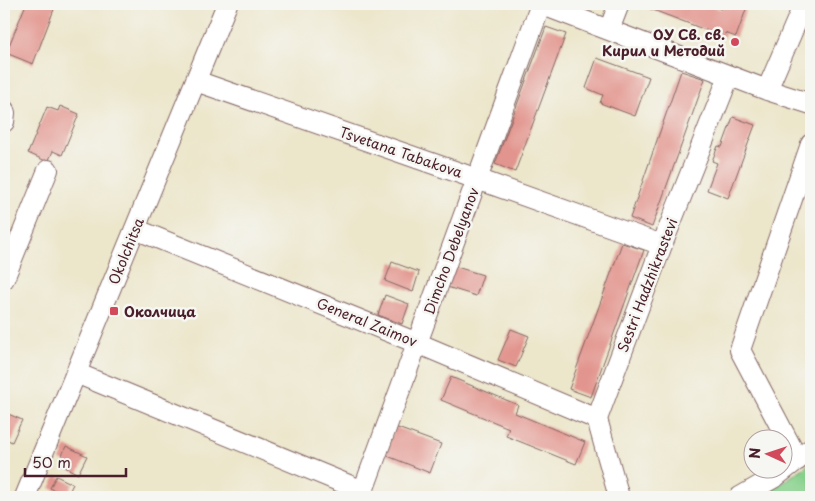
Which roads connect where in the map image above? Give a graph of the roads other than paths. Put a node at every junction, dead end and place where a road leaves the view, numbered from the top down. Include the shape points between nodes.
1 (227, 4) edge
2 (540, 4) edge
3 (619, 4) edge
4 (804, 4) edge
5 (609, 30) junction
6 (729, 76) junction
7 (196, 81) junction
8 (767, 90) junction
9 (811, 104) edge
10 (4, 110) edge
11 (4, 122) edge
12 (811, 144) edge
13 (48, 170) dead end
14 (477, 179) junction
15 (135, 229) junction
16 (662, 245) junction
17 (4, 279) edge
18 (417, 343) junction
19 (76, 373) junction
20 (597, 419) junction
21 (804, 454) edge
22 (362, 494) edge
23 (25, 497) edge
24 (619, 497) edge
25 (740, 497) edge

1 - 7 street, Okolchitsa
2 - 5 street
2 - 14 street, Dimcho Debelyanov
3 - 5 street
4 - 8 street
5 - 6 street
6 - 8 street
6 - 16 street, Sestri Hadzhikrastevi
7 - 14 street, Tsvetana Tabakova
7 - 15 street, Okolchitsa
8 - 9 street
10 - 11 street
12 - 21 street via 740,350
13 - 17 street
14 - 16 street, Tsvetana Tabakova
14 - 18 street, Dimcho Debelyanov
15 - 18 street, General Zaimov
15 - 19 street, Okolchitsa
16 - 20 street, Sestri Hadzhikrastevi
18 - 20 street, General Zaimov
18 - 22 street, Dimcho Debelyanov
19 - 22 street
19 - 23 street, Okolchitsa
20 - 24 street
21 - 25 street via 775,477

